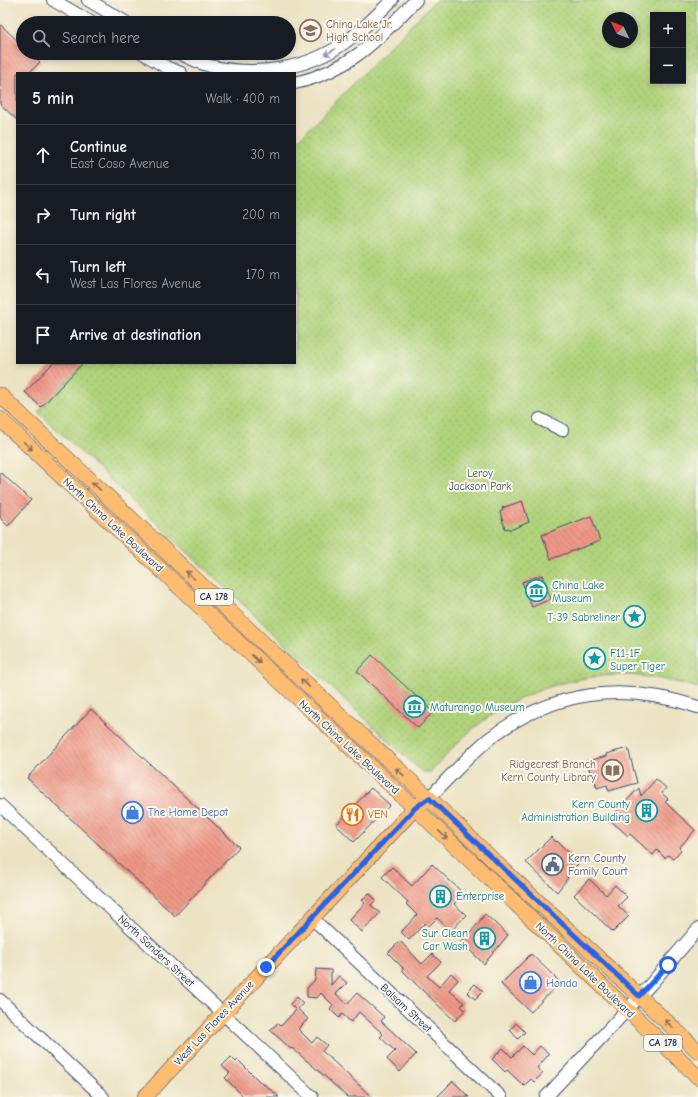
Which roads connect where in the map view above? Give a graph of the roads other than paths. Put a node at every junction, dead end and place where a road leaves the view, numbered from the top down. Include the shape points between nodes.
1 (53, 0) edge
2 (88, 0) edge
3 (392, 0) edge
4 (416, 0) edge
5 (80, 16) edge
6 (115, 16) edge
7 (154, 60) edge
8 (196, 60) edge
9 (178, 72) edge
10 (296, 83) edge
11 (0, 396) edge
12 (13, 408) junction
13 (540, 419) dead end
14 (0, 420) edge
15 (562, 430) dead end
16 (193, 601) junction
17 (264, 644) junction
18 (698, 707) edge
19 (429, 798) junction
20 (0, 805) edge
21 (415, 808) junction
22 (312, 918) junction
23 (698, 929) edge
24 (639, 996) junction
25 (0, 1000) edge
26 (627, 1009) junction
27 (222, 1014) junction
28 (698, 1051) edge
29 (698, 1077) edge
30 (103, 1097) edge
31 (145, 1097) edge
32 (312, 1097) edge
33 (501, 1097) edge
34 (546, 1097) edge

1 - 5 street
2 - 6 street
3 -> 8 street via 344,44 305,62 285,68 256,71 223,69
4 - 10 street via 371,45 353,58 328,73
7 - 9 street
11 - 12 main road, North China Lake Boulevard / CA 178
12 - 14 street
17 -> 12 main road, North China Lake Boulevard / CA 178
13 - 15 street
14 -> 16 main road, North China Lake Boulevard / CA 178
16 - 17 main road via 204,598 240,634
16 -> 21 main road, North China Lake Boulevard / CA 178
19 -> 17 main road, North China Lake Boulevard / CA 178
18 - 19 street via 667,698 626,692 572,698 503,729
19 - 21 main road, West Las Flores Avenue
19 - 24 main road, North China Lake Boulevard / CA 178
20 - 27 street, North Sanders Street
21 - 22 main road, West Las Flores Avenue
21 -> 26 main road, North China Lake Boulevard / CA 178
22 - 27 main road, West Las Flores Avenue
22 - 33 street, Balsam Street
23 - 24 street
24 - 26 street
28 -> 24 main road, North China Lake Boulevard / CA 178
25 - 30 street
26 - 29 main road, North China Lake Boulevard / CA 178
26 - 34 street
27 - 31 main road, West Las Flores Avenue
27 - 32 street, North Sanders Street

